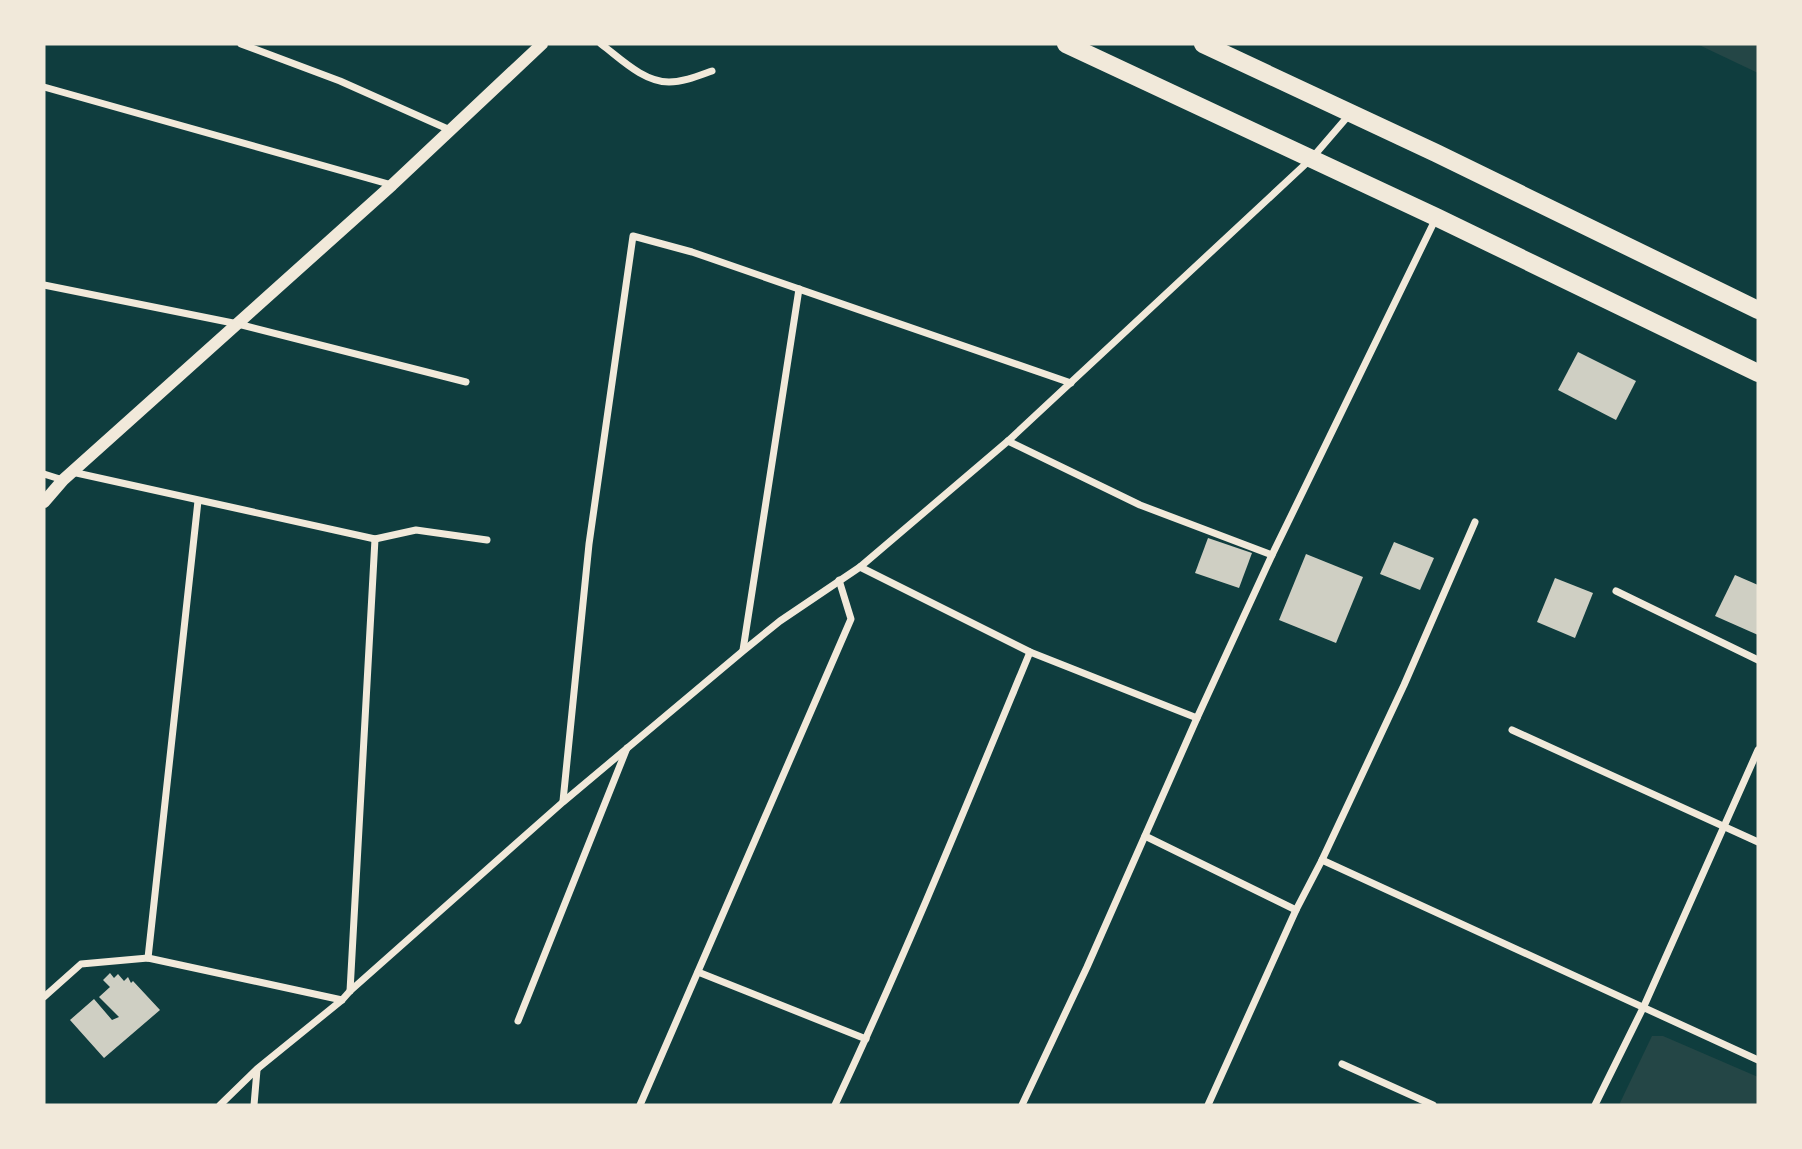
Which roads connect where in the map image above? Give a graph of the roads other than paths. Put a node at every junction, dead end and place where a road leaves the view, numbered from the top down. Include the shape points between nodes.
1 (241, 44) edge
2 (542, 44) edge
3 (601, 44) edge
4 (1066, 44) edge
5 (1203, 44) edge
6 (712, 71) dead end
7 (44, 87) edge
8 (1350, 114) junction
9 (450, 130) junction
10 (1311, 158) junction
11 (392, 185) junction
12 (1436, 217) junction
13 (44, 285) edge
14 (799, 289) junction
15 (1758, 310) edge
16 (238, 324) junction
17 (1758, 373) edge
18 (466, 382) dead end
19 (1071, 383) junction
20 (1007, 441) junction
21 (44, 474) edge
22 (67, 476) junction
23 (198, 501) junction
24 (44, 502) edge
25 (1475, 522) dead end
26 (375, 539) junction
27 (487, 540) dead end
28 (1272, 555) junction
29 (860, 566) junction
30 (839, 580) junction
31 (1616, 591) dead end
32 (743, 651) junction
33 (1030, 652) junction
34 (1758, 660) edge
35 (1197, 718) junction
36 (1512, 730) dead end
37 (627, 748) junction
38 (1758, 750) edge
39 (563, 802) junction
40 (1725, 827) junction
41 (1145, 836) junction
42 (1758, 842) edge
43 (1322, 860) junction
44 (1296, 910) junction
45 (148, 958) junction
46 (698, 972) junction
47 (349, 990) junction
48 (44, 997) edge
49 (342, 1000) junction
50 (1644, 1006) junction
51 (518, 1021) dead end
52 (866, 1039) junction
53 (1758, 1060) edge
54 (1342, 1063) dead end
55 (257, 1069) junction
56 (220, 1105) edge
57 (254, 1105) edge
58 (640, 1105) edge
59 (835, 1105) edge
60 (1021, 1105) edge
61 (1208, 1105) edge
62 (1433, 1105) edge
63 (1595, 1105) edge

1 - 9 street
2 - 9 street
3 - 6 street via 645,76 667,82
4 - 10 main road
5 - 8 main road
7 - 11 street
8 - 10 street
8 - 15 main road
9 - 11 street
10 - 12 main road
10 - 19 street
11 - 16 street
12 - 17 main road
12 - 28 street
13 - 16 street
14 - 19 street
14 - 32 street
14 - 39 street via 633,236 589,544
16 - 18 street
16 - 22 street
19 - 20 street
20 - 28 street via 1140,505
20 - 29 street
21 - 22 street
22 - 23 street
22 - 24 street
23 - 26 street
23 - 45 street
25 - 43 street
26 - 27 street via 416,530
26 - 47 street
28 - 35 street
29 - 30 street
29 - 33 street
30 - 32 street
30 - 46 street via 851,619
31 - 34 street
32 - 37 street
33 - 35 street
33 - 52 street
35 - 41 street
36 - 40 street
37 - 39 street
37 - 51 street
38 - 40 street
39 - 47 street
40 - 42 street
40 - 50 street
41 - 44 street
41 - 60 street
43 - 44 street
43 - 50 street
44 - 61 street
45 - 48 street via 81,964
45 - 49 street
46 - 52 street
46 - 58 street
47 - 49 street
49 - 55 street
50 - 53 street
50 - 63 street
52 - 59 street
54 - 62 street
55 - 56 street
55 - 57 street

